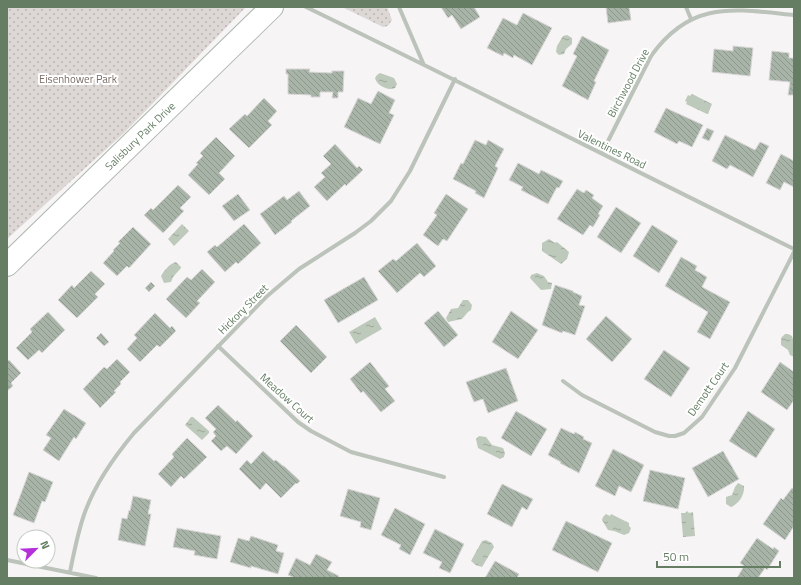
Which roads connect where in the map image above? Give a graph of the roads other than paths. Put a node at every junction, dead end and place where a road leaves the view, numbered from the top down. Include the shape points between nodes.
1 (272, 7) edge
2 (306, 7) edge
3 (399, 7) edge
4 (686, 7) edge
5 (794, 15) edge
6 (691, 19) junction
7 (423, 64) junction
8 (455, 80) junction
9 (602, 153) junction
10 (794, 249) edge
11 (794, 252) edge
12 (7, 265) edge
13 (218, 346) junction
14 (562, 380) dead end
15 (444, 477) dead end
16 (7, 560) edge
17 (70, 572) junction
18 (96, 578) edge

1 - 12 main road, Salisbury Park Drive
2 - 7 street, Valentines Road
3 - 7 street
4 - 6 street
5 - 6 street, Birchwood Drive via 729,10 708,12
6 - 9 street, Birchwood Drive via 660,43 651,56
7 - 8 street, Valentines Road
8 - 9 street, Valentines Road
8 - 13 street, Hickory Street via 410,171 391,201 355,233 291,274
9 - 10 street, Valentines Road
11 - 14 street, Demott Court via 735,368 702,417 684,433 669,436 656,432 582,395
13 - 15 street, Meadow Court via 298,422 311,431 351,452
13 - 17 street, Hickory Street via 134,433 106,469 85,511
16 - 17 street
17 - 18 street

